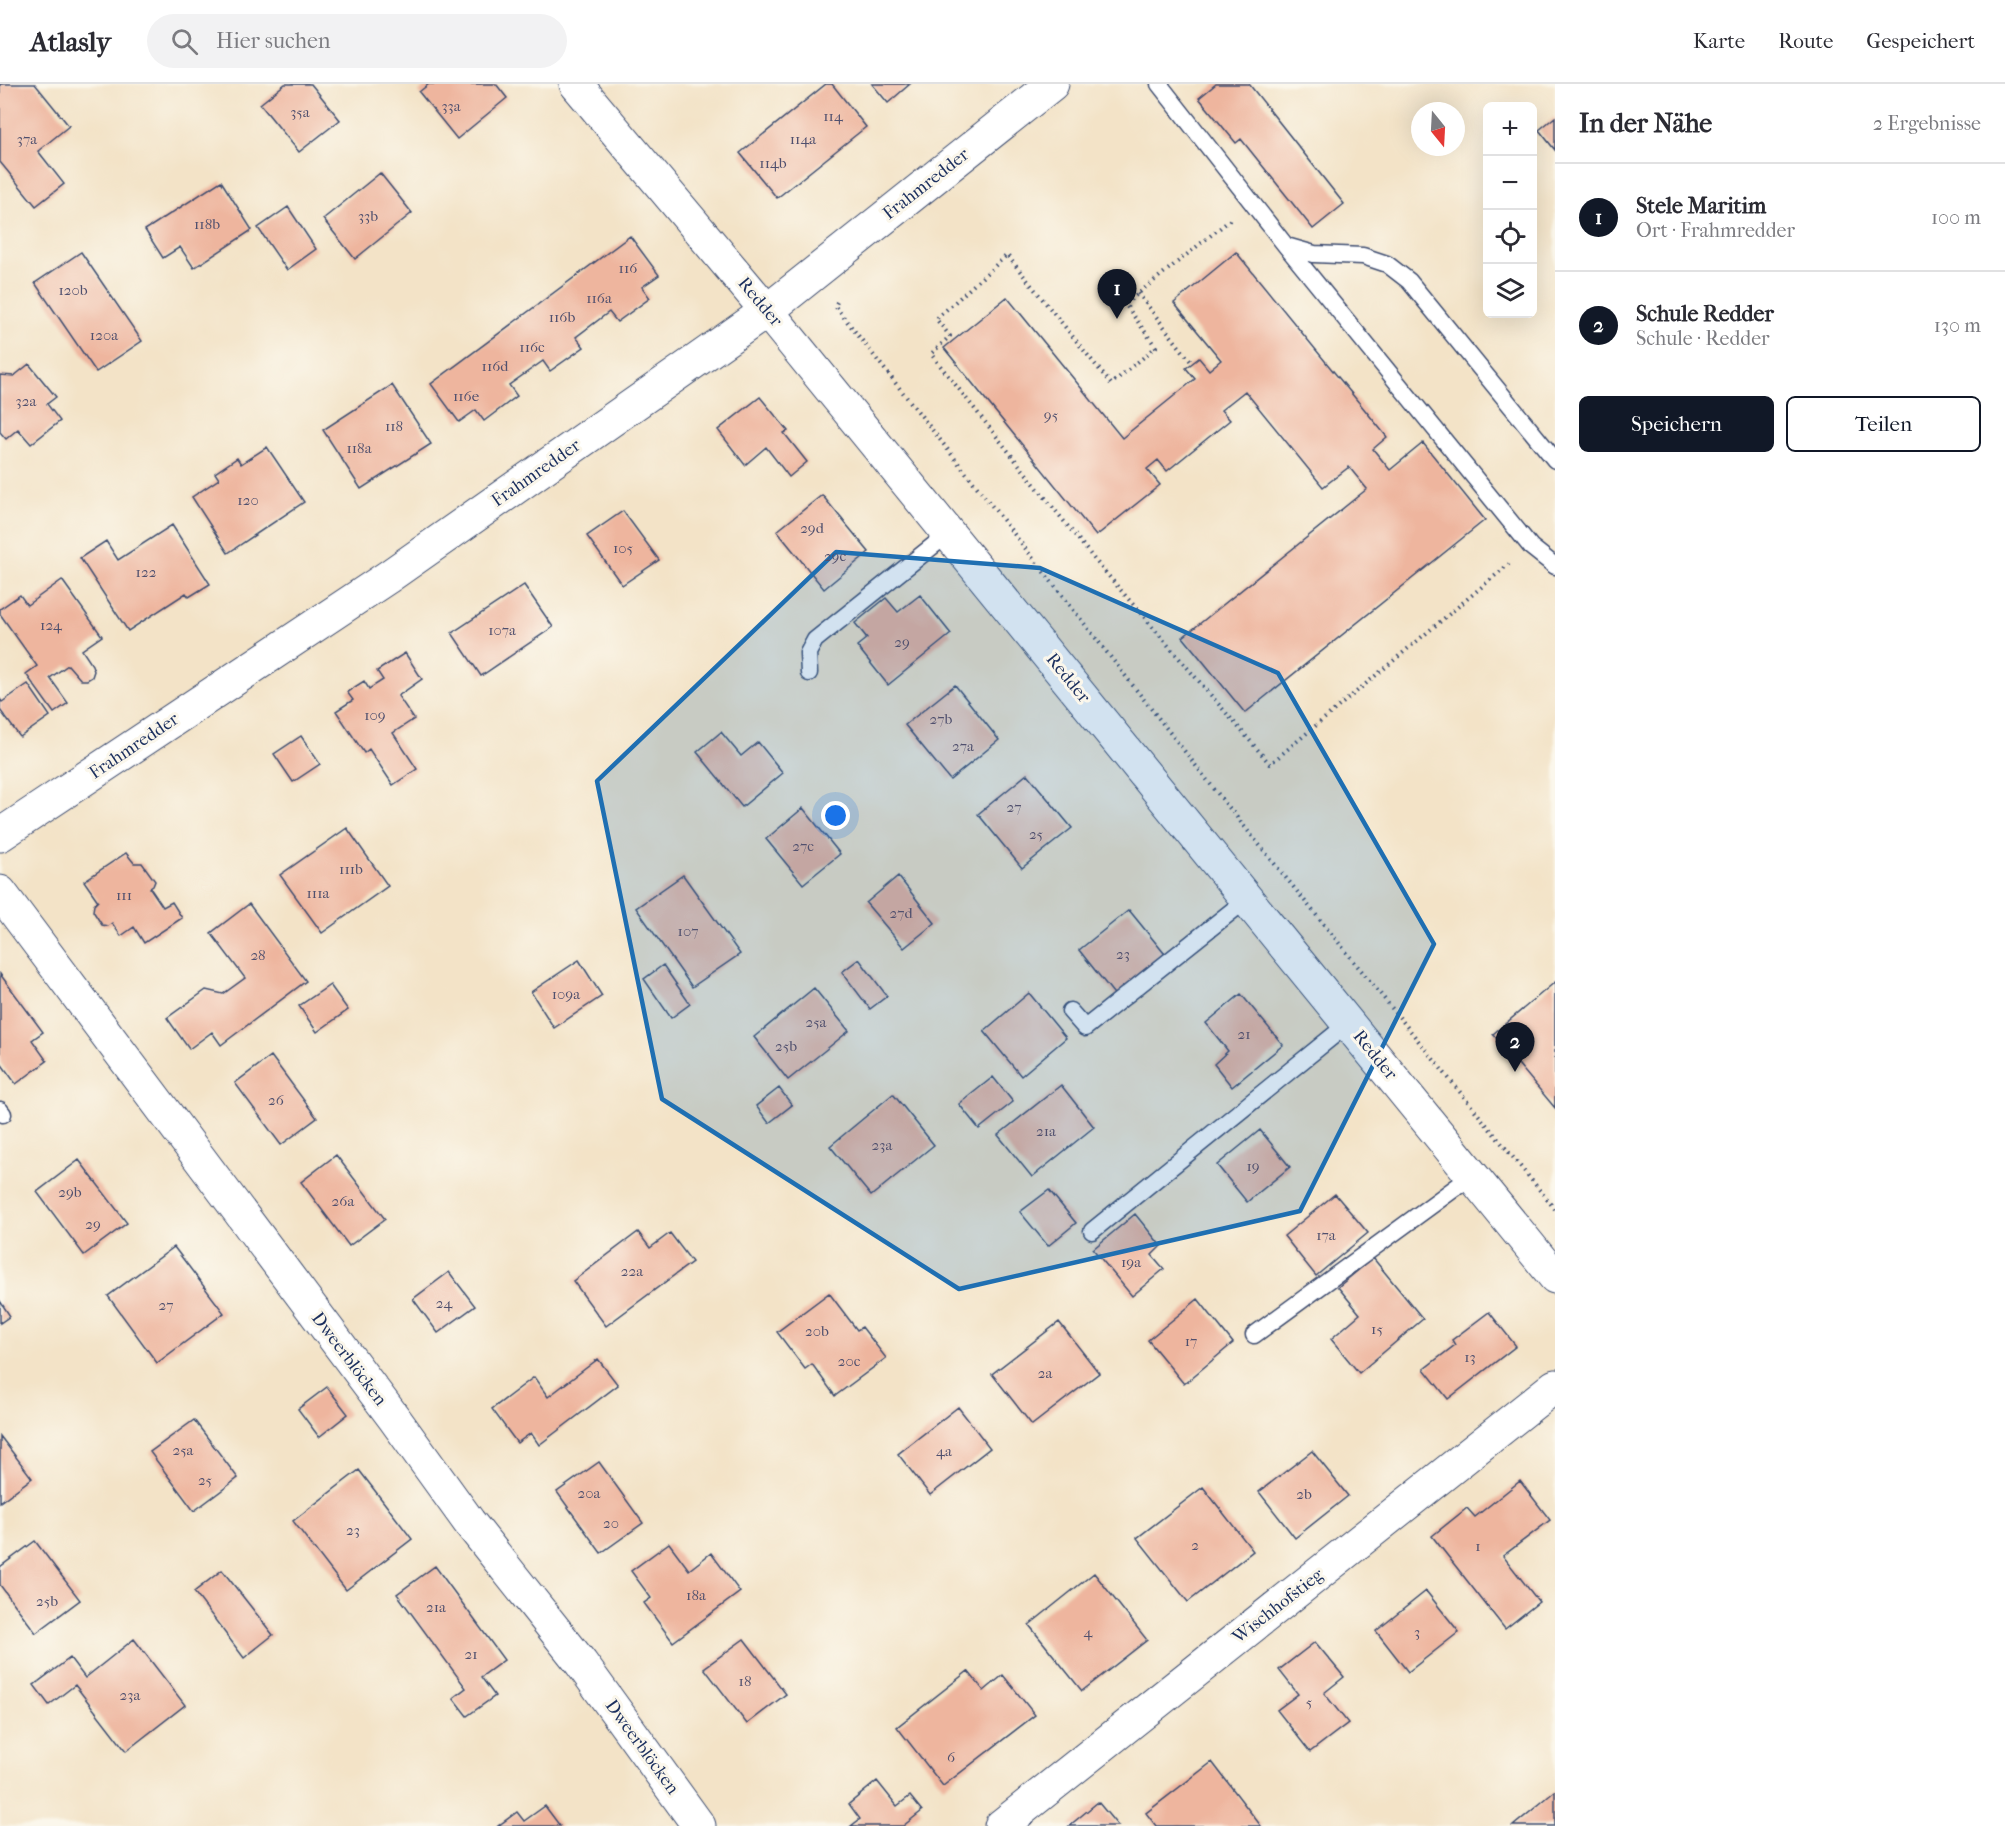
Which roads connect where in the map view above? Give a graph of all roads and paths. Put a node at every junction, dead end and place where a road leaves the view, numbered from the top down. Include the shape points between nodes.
1 (576, 84) edge
2 (1052, 84) edge
3 (1159, 84) edge
4 (1252, 202) junction
5 (1286, 246) junction
6 (830, 261) junction
7 (1138, 293) junction
8 (767, 311) junction
9 (1192, 363) dead end
10 (1555, 460) edge
11 (949, 533) junction
12 (1530, 547) junction
13 (1555, 566) edge
14 (809, 673) dead end
15 (0, 835) edge
16 (0, 892) edge
17 (1246, 899) junction
18 (1070, 1011) dead end
19 (1349, 1023) junction
20 (1473, 1175) junction
21 (1555, 1209) edge
22 (1092, 1231) dead end
23 (1555, 1276) edge
24 (1254, 1335) dead end
25 (1555, 1386) edge
26 (699, 1826) edge
27 (1001, 1826) edge

1 - 8 street, Redder
2 - 6 street, Frahmredder
3 - 4 lane
4 - 5 lane
4 - 7 path
5 - 10 lane via 1314,254 1363,255 1387,264 1409,281
5 - 12 lane
6 - 8 street, Frahmredder
6 - 21 path via 849,285 834,306 1222,799
7 - 9 path
7 - 12 path via 1125,304 1156,347 1111,384 1007,255 936,319 950,336 931,354 1094,559 1270,764
8 - 11 street, Redder
8 - 15 street, Frahmredder via 388,577
11 - 14 lane via 815,640 808,653
11 - 17 street, Redder
12 - 13 lane
16 - 26 street, Dweerblöcken via 469,1522 581,1663
17 - 18 lane via 1085,1028
17 - 19 street, Redder
19 - 20 street, Redder
19 - 22 lane
20 - 23 street, Redder
20 - 24 lane
25 - 27 street, Wischhofstieg

